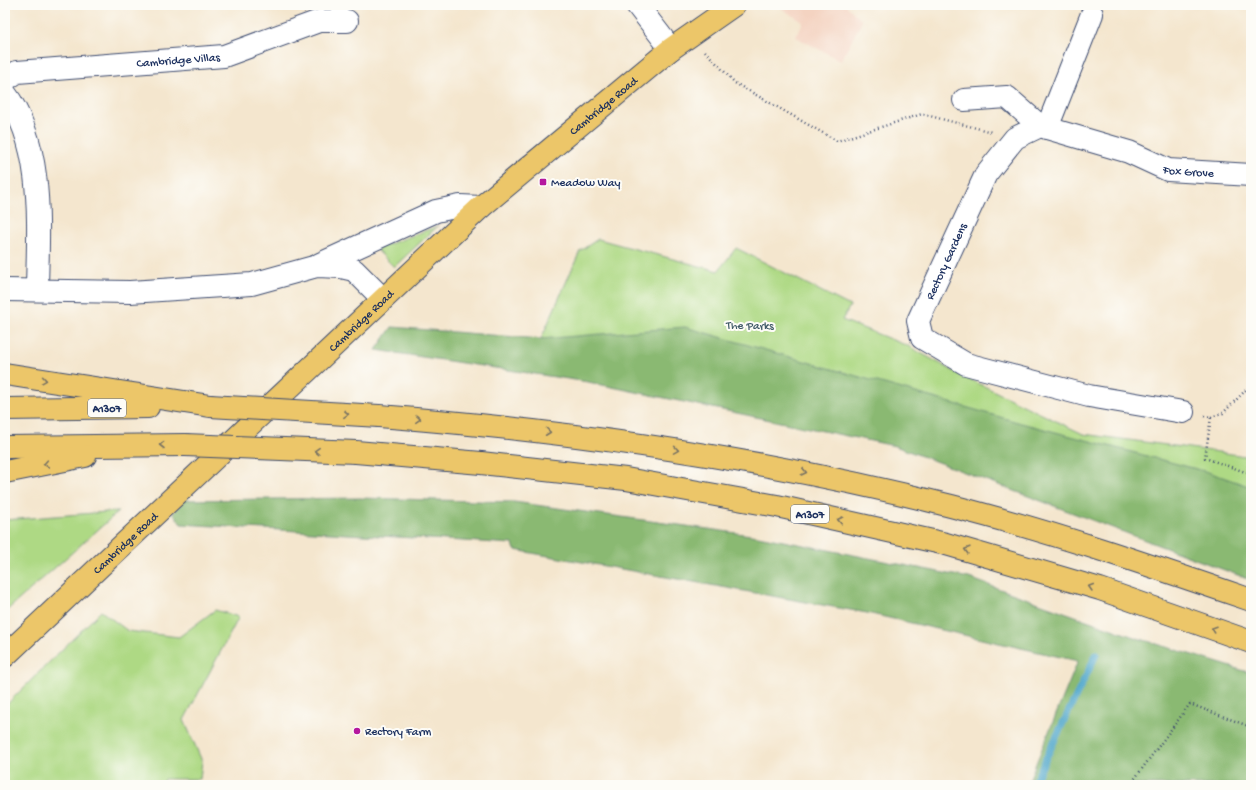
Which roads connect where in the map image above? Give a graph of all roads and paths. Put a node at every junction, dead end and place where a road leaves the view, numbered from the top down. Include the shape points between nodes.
1 (637, 5) edge
2 (734, 5) edge
3 (1092, 14) dead end
4 (347, 21) dead end
5 (691, 36) junction
6 (671, 49) junction
7 (5, 80) edge
8 (5, 93) edge
9 (964, 100) dead end
10 (1044, 127) junction
11 (1015, 138) junction
12 (1251, 174) edge
13 (481, 208) junction
14 (317, 266) junction
15 (5, 290) edge
16 (37, 290) junction
17 (383, 299) junction
18 (5, 374) edge
19 (1251, 385) edge
20 (210, 406) junction
21 (5, 409) edge
22 (1183, 412) joint
23 (1211, 417) junction
24 (139, 445) junction
25 (5, 447) edge
26 (5, 472) edge
27 (1251, 474) edge
28 (1251, 600) edge
29 (1251, 642) edge
30 (5, 656) edge
31 (1251, 727) edge
32 (1130, 785) edge

1 - 6 street
2 - 5 main road, Cambridge Road
3 - 10 street
4 - 7 street, Cambridge Villas via 318,21 224,56 17,72
5 - 6 main road, Cambridge Road
5 - 11 path via 734,83 836,141 922,114
6 - 13 main road, Cambridge Road
8 - 16 street via 12,102 25,134 35,170 38,213
9 - 10 street via 1007,97
10 - 11 street, Rectory Gardens
10 - 12 street, Fox Grove via 1129,152 1168,170
11 - 22 street, Rectory Gardens via 986,174 930,293 918,321 922,338 966,364 1089,396
13 - 14 street via 460,206 436,211
13 - 17 main road, Cambridge Road
14 - 16 street via 252,284 130,292
14 - 17 street via 354,270
15 - 16 street
17 - 30 main road, Cambridge Road
18 -> 20 main road
19 - 23 path via 1223,413
20 - 21 main road, A1307
20 -> 28 main road, A1307, bridge via 487,424 632,442 786,468 952,506 1110,551
22 - 23 path
23 - 27 path via 1205,458
24 - 25 main road, A1307
24 -> 26 main road
29 -> 24 main road, A1307, bridge via 1100,589 954,546 777,506 626,480 481,463 356,452
31 - 32 path via 1190,704

